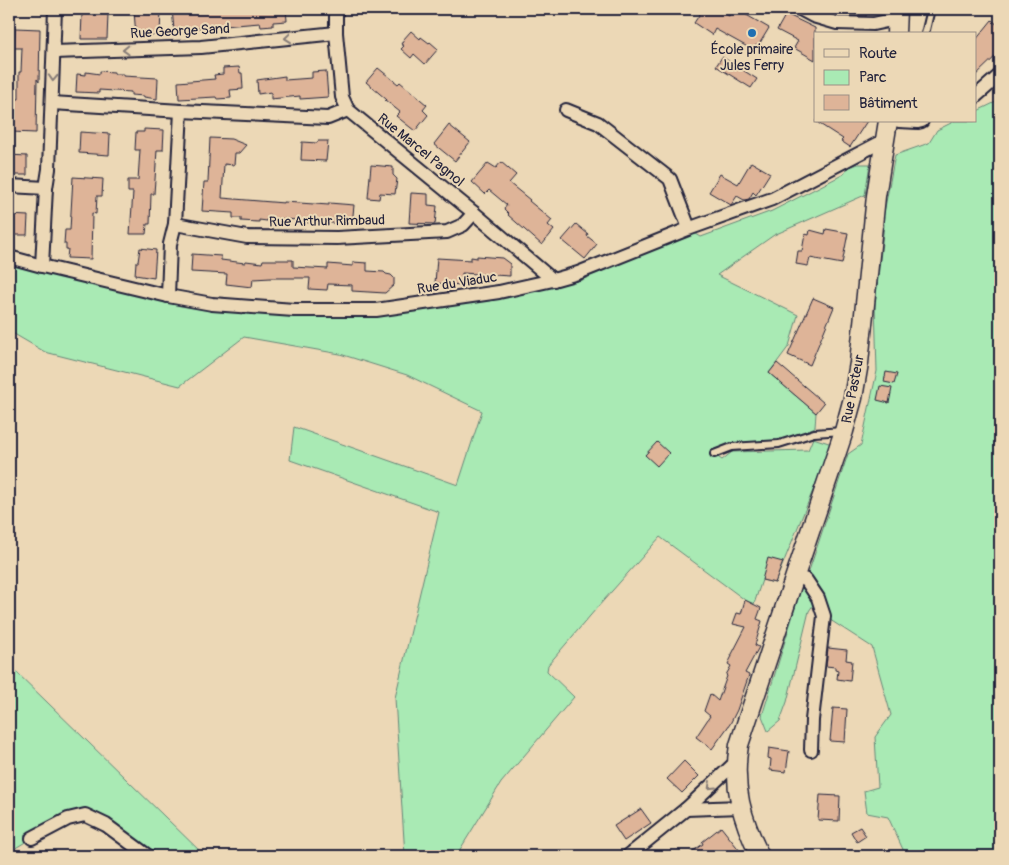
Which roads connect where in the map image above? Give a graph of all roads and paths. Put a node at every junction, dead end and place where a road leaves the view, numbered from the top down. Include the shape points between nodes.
1 (55, 9) edge
2 (336, 9) edge
3 (800, 9) edge
4 (931, 9) edge
5 (896, 21) edge
6 (925, 32) edge
7 (336, 33) junction
8 (54, 52) junction
9 (1000, 75) edge
10 (976, 96) edge
11 (52, 104) junction
12 (348, 110) junction
13 (566, 110) dead end
14 (181, 111) junction
15 (888, 122) edge
16 (885, 140) junction
17 (9, 186) edge
18 (46, 188) junction
19 (474, 213) junction
20 (175, 224) junction
21 (690, 228) junction
22 (9, 257) edge
23 (42, 266) junction
24 (553, 280) junction
25 (168, 296) junction
26 (844, 431) junction
27 (714, 454) dead end
28 (795, 576) junction
29 (811, 750) dead end
30 (736, 762) junction
31 (740, 807) junction
32 (686, 809) junction
33 (32, 838) dead end
34 (148, 856) edge
35 (628, 856) edge
36 (760, 856) edge

1 - 8 street
2 - 7 street
3 - 5 street via 837,23
4 - 6 lane
7 -> 8 street, Rue George Sand via 201,47
7 - 12 street via 342,98
8 -> 11 street
9 - 10 street
11 - 14 street
11 - 18 street
12 - 14 street via 328,118
12 - 19 street, Rue Marcel Pagnol
13 - 21 street via 598,123 670,180
14 - 20 street
15 - 16 main road, Rue Pasteur
16 - 21 street, Rue du Viaduc via 772,199
16 - 26 main road, Rue Pasteur via 859,363
17 - 18 street
18 - 23 street
19 - 20 street, Rue Arthur Rimbaud via 463,225 447,232 337,238 247,237
19 - 24 street, Rue Marcel Pagnol
20 - 25 street via 170,244
21 - 24 street, Rue du Viaduc
22 - 23 street, Rue du Viaduc
23 - 25 street, Rue du Viaduc
24 - 25 street, Rue du Viaduc via 499,292 376,310 294,310 212,304
26 - 27 lane via 814,433 779,444 732,446
26 - 28 main road, Rue Pasteur
28 - 29 street via 806,580 818,598 824,616
28 - 30 main road, Rue Pasteur
30 - 31 main road, Rue Pasteur
30 -> 32 street
31 - 32 street
31 - 36 main road, Rue Pasteur
32 - 35 street
33 - 34 street via 68,819 86,815 106,825

